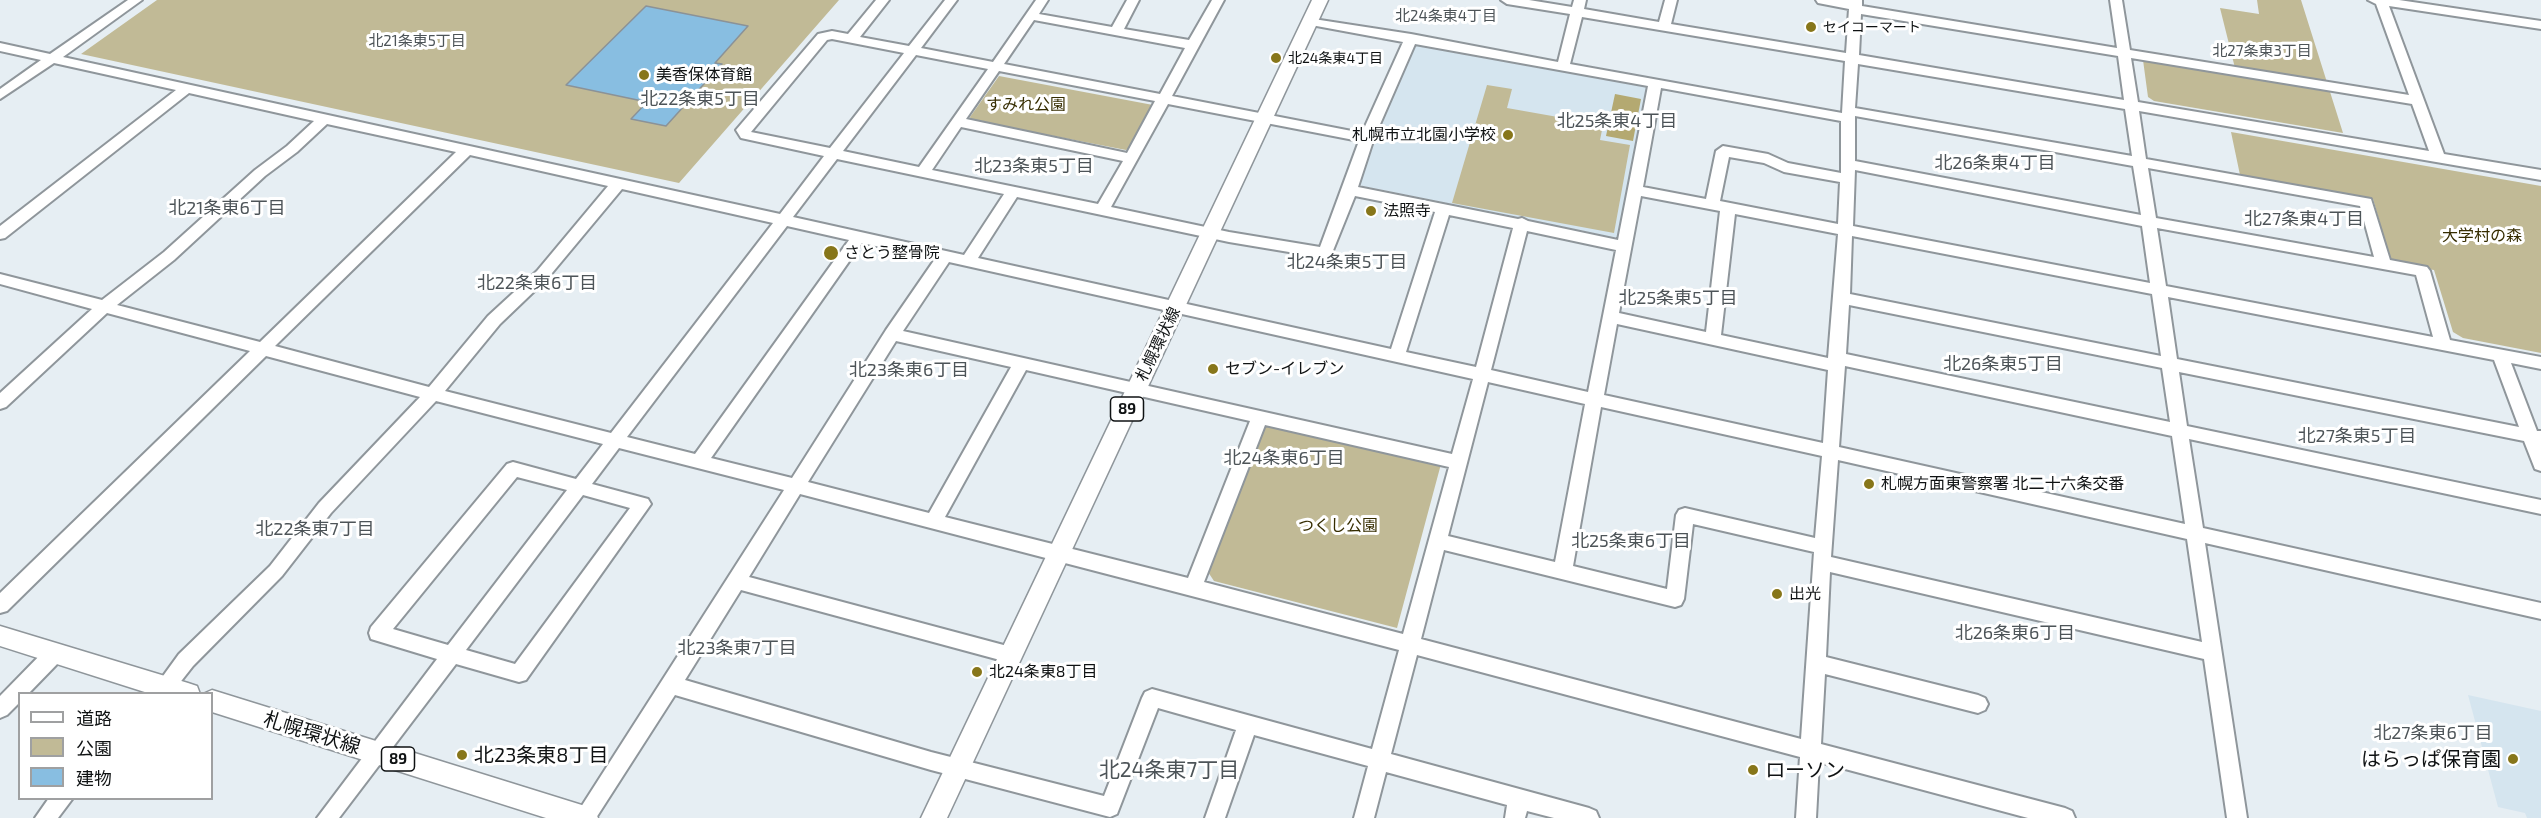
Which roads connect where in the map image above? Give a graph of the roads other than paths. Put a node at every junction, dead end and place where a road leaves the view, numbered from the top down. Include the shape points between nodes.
1 (136, 0) edge
2 (883, 0) edge
3 (951, 0) edge
4 (1042, 0) edge
5 (1133, 0) edge
6 (1218, 0) edge
7 (1320, 0) edge
8 (1507, 0) edge
9 (1671, 0) edge
10 (1822, 0) edge
11 (2116, 0) edge
12 (2378, 0) edge
13 (1856, 5) edge
14 (1579, 6) edge
15 (1031, 16) junction
16 (1311, 21) junction
17 (2541, 25) edge
18 (1664, 27) junction
19 (1116, 31) junction
20 (852, 38) junction
21 (1410, 38) junction
22 (1193, 45) junction
23 (0, 47) edge
24 (912, 51) junction
25 (2124, 53) junction
26 (52, 58) junction
27 (1853, 58) junction
28 (996, 67) junction
29 (1563, 67) junction
30 (1655, 84) junction
31 (186, 88) junction
32 (0, 95) edge
33 (1162, 99) junction
34 (2417, 100) junction
35 (2132, 106) junction
36 (1848, 114) junction
37 (325, 118) junction
38 (1265, 119) junction
39 (958, 122) junction
40 (1367, 138) junction
41 (467, 150) junction
42 (835, 154) junction
43 (1131, 158) junction
44 (2438, 158) junction
45 (2140, 164) junction
46 (923, 172) junction
47 (1847, 172) junction
48 (2541, 175) edge
49 (619, 183) junction
50 (1014, 190) junction
51 (1350, 190) junction
52 (1636, 190) junction
53 (1712, 204) junction
54 (1728, 207) junction
55 (1103, 209) junction
56 (1443, 210) junction
57 (783, 220) junction
58 (2149, 222) junction
59 (1522, 224) junction
60 (1844, 230) junction
61 (1211, 233) junction
62 (0, 234) edge
63 (859, 236) junction
64 (1624, 246) junction
65 (945, 256) junction
66 (968, 261) junction
67 (2383, 263) junction
68 (0, 279) edge
69 (2159, 290) junction
70 (1842, 297) junction
71 (105, 306) junction
72 (1175, 308) junction
73 (1612, 317) junction
74 (892, 334) junction
75 (1713, 337) junction
76 (2443, 345) junction
77 (266, 348) junction
78 (1397, 355) junction
79 (2500, 355) junction
80 (1022, 362) junction
81 (1836, 362) junction
82 (2541, 363) edge
83 (2170, 364) junction
84 (1481, 374) junction
85 (1137, 389) junction
86 (433, 394) junction
87 (1593, 399) junction
88 (0, 403) edge
89 (1260, 417) junction
90 (2180, 432) junction
91 (2536, 437) edge
92 (616, 439) junction
93 (1831, 452) junction
94 (699, 462) junction
95 (1458, 462) junction
96 (2541, 464) edge
97 (798, 486) junction
98 (579, 488) junction
99 (2541, 507) edge
100 (934, 520) junction
101 (2194, 533) junction
102 (1438, 541) junction
103 (1059, 554) junction
104 (1822, 555) junction
105 (1563, 570) junction
106 (736, 581) junction
107 (1194, 587) junction
108 (0, 605) edge
109 (2541, 611) edge
110 (0, 636) edge
111 (1409, 645) junction
112 (2212, 653) junction
113 (54, 654) junction
114 (452, 655) junction
115 (1011, 655) junction
116 (1816, 663) junction
117 (670, 685) junction
118 (171, 691) edge
119 (213, 701) edge
120 (1978, 704) dead end
121 (0, 710) edge
122 (1248, 724) junction
123 (1810, 750) junction
124 (377, 753) junction
125 (1379, 760) junction
126 (958, 766) junction
127 (61, 800) edge
128 (1517, 808) edge
129 (45, 818) edge
130 (327, 818) edge
131 (585, 818) edge
132 (934, 818) edge
133 (1215, 818) edge
134 (1364, 818) edge
135 (1589, 818) edge
136 (1806, 818) edge
137 (2065, 818) edge
138 (2237, 818) edge

1 - 26 street
2 - 20 street
3 - 24 street
4 - 15 street
5 - 19 street
6 - 22 street
7 - 16 main road, 札幌環状線 / 89
8 - 14 street
9 - 18 street
10 - 13 street
11 - 25 street
12 - 17 street
12 - 34 street
13 - 25 street
13 - 27 street
14 - 18 street
14 - 29 street
15 - 19 street
15 - 28 street
16 - 21 street
16 - 38 main road, 札幌環状線 / 89
18 - 27 street
19 - 22 street
20 - 24 street
20 - 42 street via 832,34 823,37 743,130 746,135
21 - 29 street
21 - 40 street
22 - 33 street
23 - 26 street
24 - 28 street
24 - 42 street
25 - 34 street
25 - 35 street
26 - 31 street
26 - 32 street
27 - 35 street
27 - 36 street
28 - 33 street
28 - 39 street
29 - 30 street
30 - 36 street
30 - 52 street
31 - 37 street
31 - 62 street
33 - 38 street
33 - 43 street
34 - 44 street
35 - 44 street
35 - 45 street
36 - 45 street
36 - 47 street
37 - 41 street
37 - 71 street via 177,249
38 - 40 street
38 - 61 main road, 札幌環状線 / 89
39 - 43 street
39 - 46 street
40 - 51 street
41 - 49 street
41 - 77 street
42 - 46 street
42 - 57 street
43 - 55 street
44 - 48 street
45 - 58 street
45 - 67 street via 2366,202
46 - 50 street
47 - 53 street via 1784,167 1768,159 1723,151
47 - 58 street
47 - 60 street
49 - 57 street
49 - 86 street via 542,274 494,320
50 - 55 street
50 - 66 street
51 - 56 street
51 - 61 street via 1325,253
52 - 53 street
52 - 64 street
53 - 54 street
54 - 60 street
54 - 75 street
55 - 61 street
56 - 59 street
56 - 78 street
57 - 63 street
57 - 92 street
58 - 67 street
58 - 69 street
59 - 64 street
59 - 84 street
60 - 69 street
60 - 70 street
61 - 72 main road, 札幌環状線 / 89
63 - 65 street
63 - 94 street
64 - 73 street
65 - 66 street
65 - 74 street
66 - 72 street
67 - 76 street via 2422,271
68 - 71 street
69 - 76 street
69 - 83 street
70 - 81 street
70 - 83 street
71 - 77 street
71 - 88 street
72 - 78 street
72 - 85 main road, 札幌環状線 / 89
73 - 75 street
73 - 87 street
74 - 80 street
74 - 97 street
75 - 81 street
76 - 79 street
77 - 86 street
77 - 108 street
78 - 84 street
79 - 82 street
79 - 91 street
80 - 85 street
80 - 100 street
81 - 90 street
81 - 93 street
83 - 90 street
83 - 91 street
84 - 87 street
84 - 95 street
85 - 89 street
85 - 103 main road, 札幌環状線 / 89
86 - 92 street
86 - 118 street via 325,508 276,571 186,660
87 - 93 street
87 - 105 street
89 - 95 street
89 - 107 street
90 - 99 street
90 - 101 street
91 - 96 street
92 - 94 street
92 - 98 street
93 - 101 street
93 - 104 street
94 - 97 street
95 - 102 street
97 - 100 street
97 - 106 street
98 - 114 street
98 - 114 street via 642,504 519,674
98 - 114 street via 513,469 378,633
100 - 103 street
101 - 109 street
101 - 112 street
102 - 105 street
102 - 111 street
103 - 107 street
103 - 115 main road, 札幌環状線 / 89
104 - 105 street via 1685,515 1675,598
104 - 112 street
104 - 116 street
106 - 115 street
106 - 117 street
107 - 111 street
110 - 113 main road
111 - 123 street
111 - 125 street
112 - 138 street
113 - 118 main road
113 - 121 street
114 - 124 street
115 - 126 main road, 札幌環状線 / 89
116 - 120 street
116 - 123 street
117 - 126 street
117 - 131 street
119 - 124 main road, 札幌環状線 / 89
122 - 125 street
122 - 126 street via 1152,698 1110,807
122 - 133 street
123 - 136 street
123 - 137 street
124 - 130 street
124 - 131 main road, 札幌環状線 / 89
125 - 128 street
125 - 134 street
126 - 132 main road, 札幌環状線 / 89
127 - 129 street
128 - 135 street

